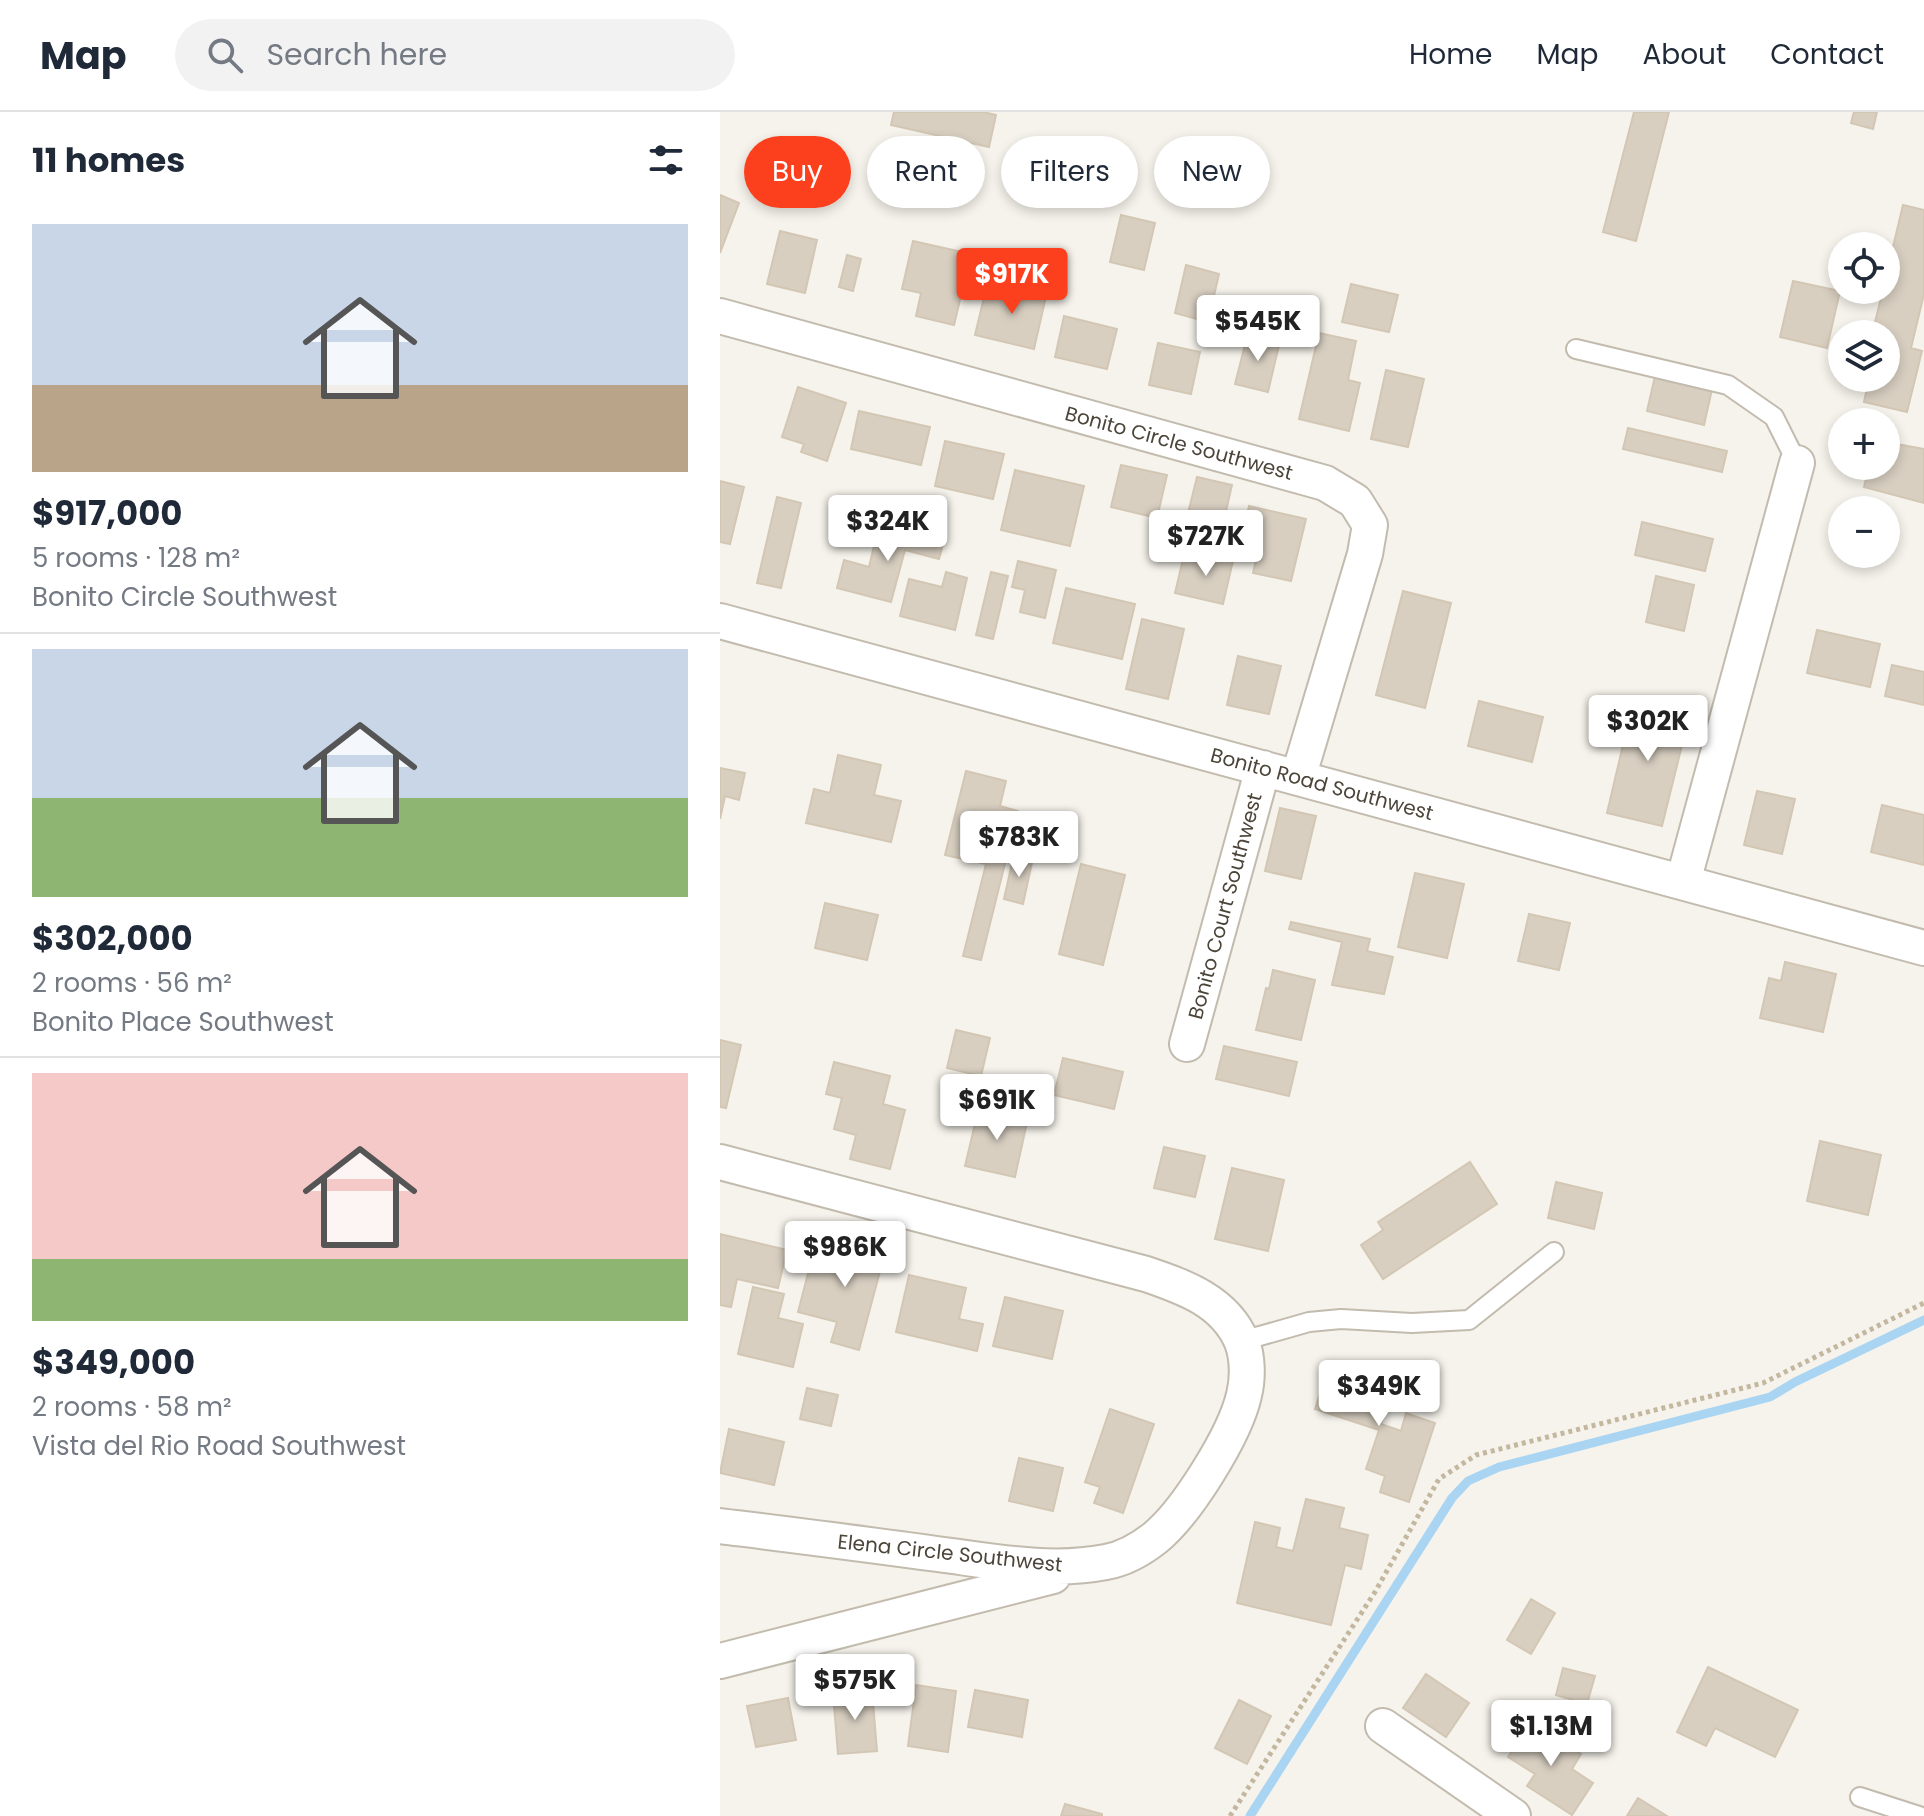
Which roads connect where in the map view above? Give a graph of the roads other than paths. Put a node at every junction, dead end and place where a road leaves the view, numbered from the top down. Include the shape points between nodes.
1 (720, 316) edge
2 (1576, 349) dead end
3 (1797, 463) joint
4 (720, 621) edge
5 (1263, 768) junction
6 (1298, 778) junction
7 (1683, 882) junction
8 (1924, 948) edge
9 (1187, 1044) dead end
10 (720, 1162) edge
11 (1554, 1252) dead end
12 (1242, 1341) junction
13 (720, 1526) edge
14 (1108, 1562) junction
15 (720, 1661) edge
16 (1383, 1726) dead end
17 (1860, 1797) dead end
18 (1513, 1816) edge
19 (1919, 1816) edge

1 - 6 street, Bonito Circle Southwest via 1325,483 1355,501 1370,525 1365,554
2 - 3 lane via 1728,385 1774,417
3 - 7 street
4 - 5 street, Bonito Road Southwest
5 - 6 street, Bonito Road Southwest
5 - 9 street, Bonito Court Southwest
6 - 7 street, Bonito Road Southwest
7 - 8 street, Bonito Road Southwest
10 - 12 street via 1146,1274 1191,1290 1223,1313
11 - 12 lane via 1469,1320 1341,1319 1309,1322
12 - 14 street, Elena Circle Southwest via 1247,1367 1244,1397 1222,1446 1182,1509 1156,1537
13 - 14 street, Elena Circle Southwest via 1036,1566
14 - 15 street
16 - 18 street
17 - 19 lane

